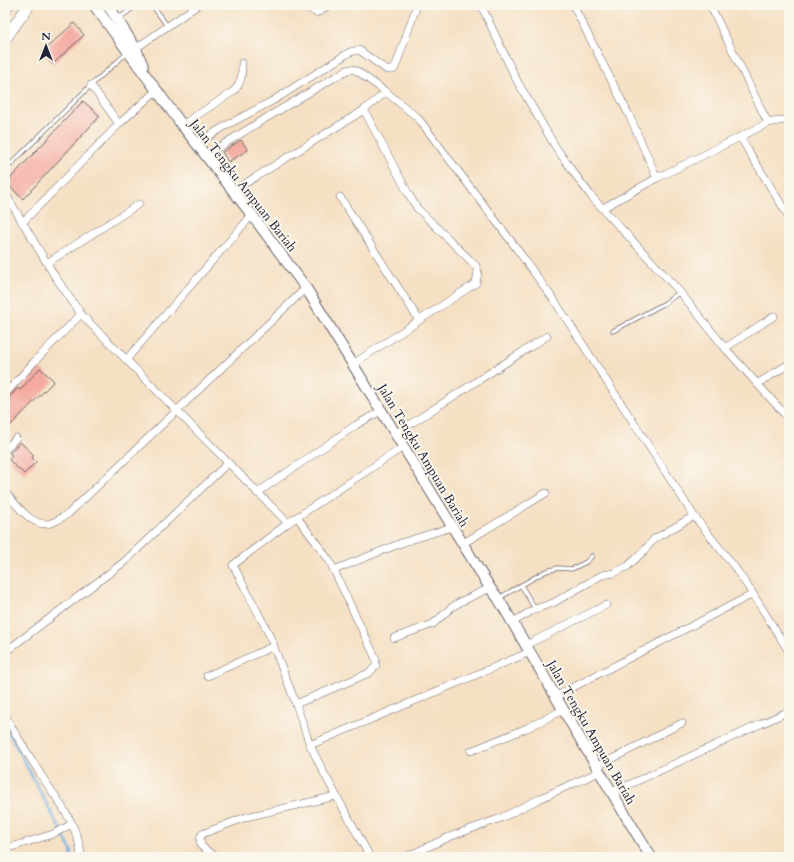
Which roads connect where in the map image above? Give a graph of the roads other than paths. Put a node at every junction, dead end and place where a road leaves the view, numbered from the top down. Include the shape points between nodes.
1 (7, 5) edge
2 (29, 5) edge
3 (94, 5) edge
4 (108, 5) edge
5 (137, 5) edge
6 (152, 5) edge
7 (198, 5) edge
8 (307, 5) edge
9 (329, 5) edge
10 (417, 5) edge
11 (481, 5) edge
12 (574, 5) edge
13 (710, 5) edge
14 (5, 10) edge
15 (118, 20) junction
16 (168, 27) junction
17 (5, 39) edge
18 (132, 51) junction
19 (242, 63) dead end
20 (311, 76) junction
21 (91, 85) junction
22 (154, 86) junction
23 (314, 90) junction
24 (386, 92) junction
25 (364, 110) junction
26 (789, 119) edge
27 (768, 123) junction
28 (119, 124) junction
29 (182, 125) junction
30 (740, 137) junction
31 (196, 144) junction
32 (205, 156) junction
33 (5, 170) edge
34 (657, 178) junction
35 (233, 192) junction
36 (5, 193) edge
37 (340, 197) dead end
38 (139, 204) dead end
39 (603, 208) junction
40 (252, 215) junction
41 (789, 217) edge
42 (22, 223) junction
43 (47, 263) junction
44 (306, 288) junction
45 (680, 292) junction
46 (81, 314) junction
47 (774, 316) dead end
48 (419, 320) junction
49 (613, 331) dead end
50 (547, 336) dead end
51 (725, 348) junction
52 (126, 360) junction
53 (353, 364) junction
54 (789, 364) edge
55 (757, 384) junction
56 (5, 394) edge
57 (176, 411) junction
58 (381, 411) junction
59 (789, 419) edge
60 (396, 434) junction
61 (16, 438) dead end
62 (403, 447) junction
63 (5, 450) edge
64 (228, 463) junction
65 (5, 492) edge
66 (257, 493) junction
67 (546, 493) dead end
68 (694, 516) junction
69 (297, 517) junction
70 (288, 523) junction
71 (452, 527) junction
72 (462, 544) junction
73 (592, 556) dead end
74 (334, 570) junction
75 (521, 585) junction
76 (490, 588) junction
77 (753, 594) junction
78 (498, 598) junction
79 (606, 605) dead end
80 (535, 609) junction
81 (513, 622) junction
82 (394, 638) dead end
83 (274, 646) junction
84 (528, 648) junction
85 (5, 652) edge
86 (789, 652) edge
87 (207, 676) dead end
88 (556, 696) junction
89 (296, 704) junction
90 (563, 710) junction
91 (789, 711) edge
92 (5, 715) edge
93 (682, 723) dead end
94 (310, 745) junction
95 (471, 751) dead end
96 (597, 769) junction
97 (611, 793) junction
98 (336, 796) junction
99 (70, 825) junction
100 (5, 849) edge
101 (789, 854) edge
102 (81, 857) edge
103 (216, 857) edge
104 (370, 857) edge
105 (406, 857) edge
106 (651, 857) edge
107 (777, 857) edge

1 - 14 main road
2 - 17 main road
3 - 18 main road, Jalan Tengku Ampuan Bariah
4 - 15 main road, Jalan Tengku Ampuan Bariah
5 - 15 lane
6 - 16 lane
7 - 16 street
8 - 9 street via 317,13
10 - 20 street via 393,70 387,70 356,50
11 - 39 street via 516,79 555,146 591,196
12 - 34 street via 630,117
13 - 27 street
15 - 18 main road, Jalan Tengku Ampuan Bariah
16 - 18 street
18 - 21 lane
18 - 22 main road, Jalan Tengku Ampuan Bariah
19 - 29 street via 241,80 234,91
20 - 23 street
20 - 31 street
21 - 28 street
21 - 33 lane
22 - 28 street
22 - 29 main road, Jalan Tengku Ampuan Bariah
23 - 24 street via 352,69
23 - 32 street
24 - 25 street
24 - 68 street via 418,118 511,241 578,336
25 - 35 street
25 - 48 street via 417,208 476,266 478,272 476,283
26 - 27 street
27 - 30 street
28 - 42 street
29 - 31 main road, Jalan Tengku Ampuan Bariah
30 - 34 street
30 - 41 street
31 - 32 main road, Jalan Tengku Ampuan Bariah
32 - 35 main road, Jalan Tengku Ampuan Bariah
34 - 39 street
35 - 40 main road, Jalan Tengku Ampuan Bariah
36 - 42 street
37 - 48 street
38 - 43 street
39 - 45 street
40 - 44 main road, Jalan Tengku Ampuan Bariah
40 - 52 street
42 - 43 street
43 - 46 street
44 - 53 main road, Jalan Tengku Ampuan Bariah
44 - 57 street
45 - 49 lane
45 - 51 street
46 - 52 street
46 - 56 street
47 - 51 street
48 - 53 street
50 - 60 street
51 - 55 street
52 - 57 street
53 - 58 main road, Jalan Tengku Ampuan Bariah
54 - 55 street
55 - 59 street
57 - 64 street
57 - 65 street via 68,514 51,523 40,524 33,521
58 - 60 main road, Jalan Tengku Ampuan Bariah
58 - 66 street via 356,425
60 - 62 main road, Jalan Tengku Ampuan Bariah
61 - 63 street
62 - 69 street
62 - 71 main road, Jalan Tengku Ampuan Bariah
64 - 66 street
64 - 85 street via 124,562
66 - 70 street
67 - 72 street
68 - 77 street
68 - 80 street via 654,538 644,552 628,566 614,573 602,574 553,603
69 - 70 street
69 - 74 street
70 - 83 street via 233,565
71 - 72 main road, Jalan Tengku Ampuan Bariah
71 - 74 street via 404,542
72 - 76 main road, Jalan Tengku Ampuan Bariah
73 - 75 lane via 586,562 572,568 546,571
74 - 89 street via 376,659 376,666 369,673
75 - 78 lane
75 - 80 lane
76 - 78 main road, Jalan Tengku Ampuan Bariah
76 - 82 street via 452,607 433,624
77 - 86 street
77 - 88 street
78 - 81 main road, Jalan Tengku Ampuan Bariah
79 - 84 street
80 - 81 street
81 - 84 main road, Jalan Tengku Ampuan Bariah
83 - 87 street
83 - 89 street
84 - 88 main road, Jalan Tengku Ampuan Bariah
84 - 94 street
88 - 90 main road, Jalan Tengku Ampuan Bariah
89 - 94 street
90 - 95 street
90 - 96 main road, Jalan Tengku Ampuan Bariah
91 - 97 street
92 - 99 street
93 - 96 street
94 - 98 street
96 - 97 main road, Jalan Tengku Ampuan Bariah
96 - 105 street via 501,818 449,837
97 - 106 main road, Jalan Tengku Ampuan Bariah
98 - 103 street via 246,817 202,834 201,846
98 - 104 street
99 - 100 street via 52,834
99 - 102 street via 79,841
101 - 107 street

